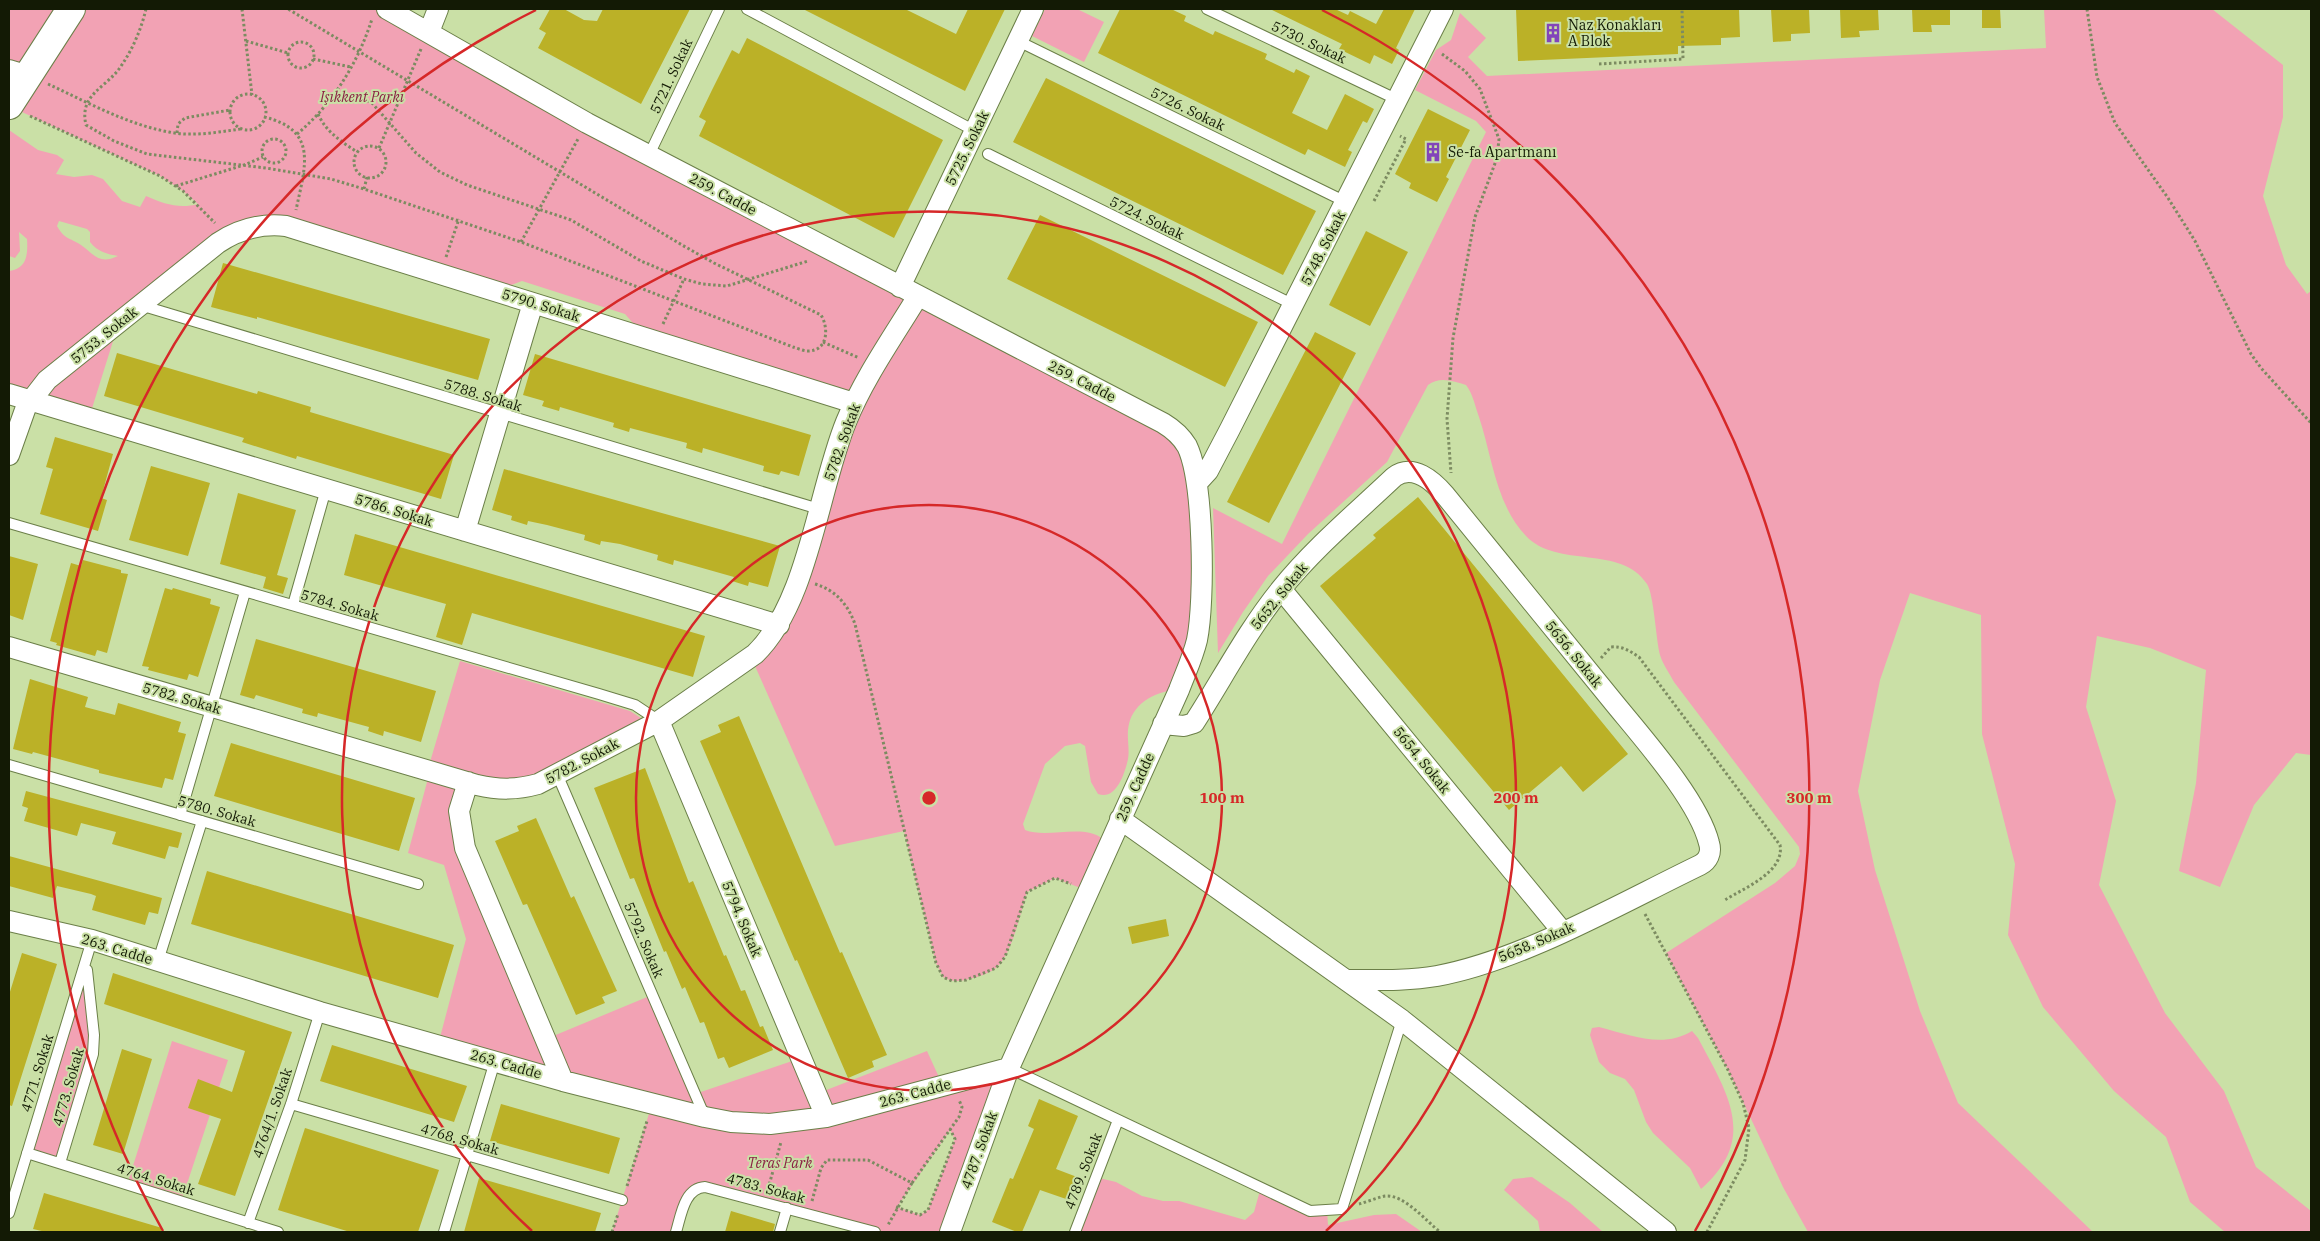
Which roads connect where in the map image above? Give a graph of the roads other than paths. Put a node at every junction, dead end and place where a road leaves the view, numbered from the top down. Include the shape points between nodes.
1 (71, 9) edge
2 (438, 9) edge
3 (718, 9) edge
4 (747, 9) edge
5 (1033, 9) edge
6 (1207, 9) edge
7 (1443, 9) edge
8 (380, 10) edge
9 (429, 32) junction
10 (1018, 41) junction
11 (19, 73) edge
12 (1398, 100) junction
13 (18, 110) edge
14 (975, 131) junction
15 (988, 154) dead end
16 (649, 155) junction
17 (1346, 202) junction
18 (228, 237) joint
19 (909, 292) junction
20 (533, 303) junction
21 (140, 305) junction
22 (1294, 306) junction
23 (9, 394) edge
24 (29, 401) junction
25 (854, 403) junction
26 (499, 414) junction
27 (9, 455) edge
28 (1412, 473) joint
29 (1197, 483) junction
30 (326, 490) junction
31 (819, 509) junction
32 (9, 523) edge
33 (465, 531) junction
34 (1281, 589) junction
35 (245, 592) junction
36 (293, 605) junction
37 (779, 625) junction
38 (9, 647) edge
39 (212, 707) junction
40 (659, 721) junction
41 (1163, 724) junction
42 (9, 765) edge
43 (557, 774) junction
44 (468, 782) junction
45 (180, 815) junction
46 (1120, 819) junction
47 (202, 821) junction
48 (1709, 855) joint
49 (418, 884) dead end
50 (9, 921) edge
51 (1562, 931) junction
52 (89, 949) junction
53 (158, 961) junction
54 (1346, 980) junction
55 (320, 1012) junction
56 (1402, 1020) junction
57 (495, 1061) junction
58 (1009, 1068) junction
59 (563, 1081) junction
60 (291, 1104) junction
61 (705, 1117) junction
62 (826, 1117) junction
63 (1118, 1120) junction
64 (27, 1153) junction
65 (467, 1155) junction
66 (60, 1163) junction
67 (622, 1200) road end
68 (787, 1208) junction
69 (9, 1213) edge
70 (248, 1223) junction
71 (278, 1232) edge
72 (444, 1232) edge
73 (676, 1232) edge
74 (780, 1232) edge
75 (875, 1232) edge
76 (950, 1232) edge
77 (1075, 1232) edge
78 (1666, 1232) edge

1 - 11 street
2 - 9 street
3 - 16 lane, 5721. Sokak
4 - 14 lane
5 - 10 street, 5725. Sokak
6 - 12 lane, 5730. Sokak
7 - 12 street, 5748. Sokak
8 - 9 street, 259. Cadde
9 - 16 street, 259. Cadde
10 - 14 street, 5725. Sokak
10 - 17 lane, 5726. Sokak
11 - 13 street
12 - 17 street, 5748. Sokak
14 - 19 street, 5725. Sokak
15 - 22 lane, 5724. Sokak
16 - 19 street, 259. Cadde
17 - 22 street, 5748. Sokak
18 - 20 street, 5790. Sokak via 256,226 271,224 292,228
18 - 21 street, 5753. Sokak
19 - 25 street, 5782. Sokak via 876,366
19 - 29 street, 259. Cadde via 1172,428 1187,446
20 - 25 street, 5790. Sokak
20 - 26 street
21 - 24 street, 5753. Sokak via 47,380
21 - 26 lane, 5788. Sokak
22 - 29 street, 5748. Sokak via 1213,461
23 - 24 street, 5786. Sokak
24 - 27 street, 5753. Sokak
24 - 30 street, 5786. Sokak
25 - 31 street, 5782. Sokak
26 - 31 lane, 5788. Sokak
26 - 33 street
28 - 34 street, 5652. Sokak via 1404,472 1394,477
28 - 48 street, 5656. Sokak via 1429,478 1445,495 1672,777 1710,844
29 - 41 street, 259. Cadde via 1201,544 1197,640
30 - 33 street, 5786. Sokak
30 - 36 lane
31 - 37 street, 5782. Sokak via 798,579
32 - 35 lane, 5784. Sokak
33 - 37 street, 5786. Sokak
34 - 41 street, 5652. Sokak via 1241,645 1194,723 1184,726
34 - 51 street, 5654. Sokak
35 - 36 lane, 5784. Sokak
35 - 39 lane
36 - 40 lane, 5784. Sokak via 635,705
37 - 40 street, 5782. Sokak via 755,654
38 - 39 street, 5782. Sokak
39 - 44 street, 5782. Sokak
39 - 45 lane
40 - 43 street, 5782. Sokak
40 - 62 street, 5794. Sokak
41 - 46 street, 259. Cadde
42 - 45 lane, 5780. Sokak
43 - 44 street, 5782. Sokak via 517,790 495,789
43 - 61 lane, 5792. Sokak
44 - 59 street via 459,812 465,848
45 - 47 lane, 5780. Sokak
46 - 54 street
46 - 58 street, 259. Cadde
47 - 49 lane, 5780. Sokak
47 - 53 lane
48 - 51 street, 5658. Sokak via 1708,860 1700,865
50 - 52 street, 263. Cadde
51 - 54 street, 5658. Sokak via 1489,961 1440,975 1400,980
52 - 53 street, 263. Cadde
52 - 64 lane, 4771. Sokak
52 - 66 lane, 4773. Sokak via 87,983 94,1035 93,1054
53 - 55 street, 263. Cadde
54 - 56 street
55 - 57 street, 263. Cadde
55 - 60 lane, 4764/1. Sokak
56 - 63 lane via 1342,1209 1310,1211
56 - 78 street
57 - 59 street, 263. Cadde
57 - 65 lane
58 - 62 street, 263. Cadde
58 - 63 lane
58 - 76 street, 4787. Sokak
59 - 61 street, 263. Cadde
60 - 65 lane, 4768. Sokak
60 - 70 lane, 4764/1. Sokak
61 - 62 street, 263. Cadde via 731,1122 781,1123
63 - 77 lane, 4789. Sokak
64 - 66 lane, 4764. Sokak
64 - 69 lane, 4771. Sokak
65 - 67 lane, 4768. Sokak
65 - 72 lane
66 - 70 lane, 4764. Sokak
68 - 73 lane, 4783. Sokak via 714,1188 698,1188 688,1196
68 - 74 lane
68 - 75 lane, 4783. Sokak
70 - 71 lane, 4764. Sokak

